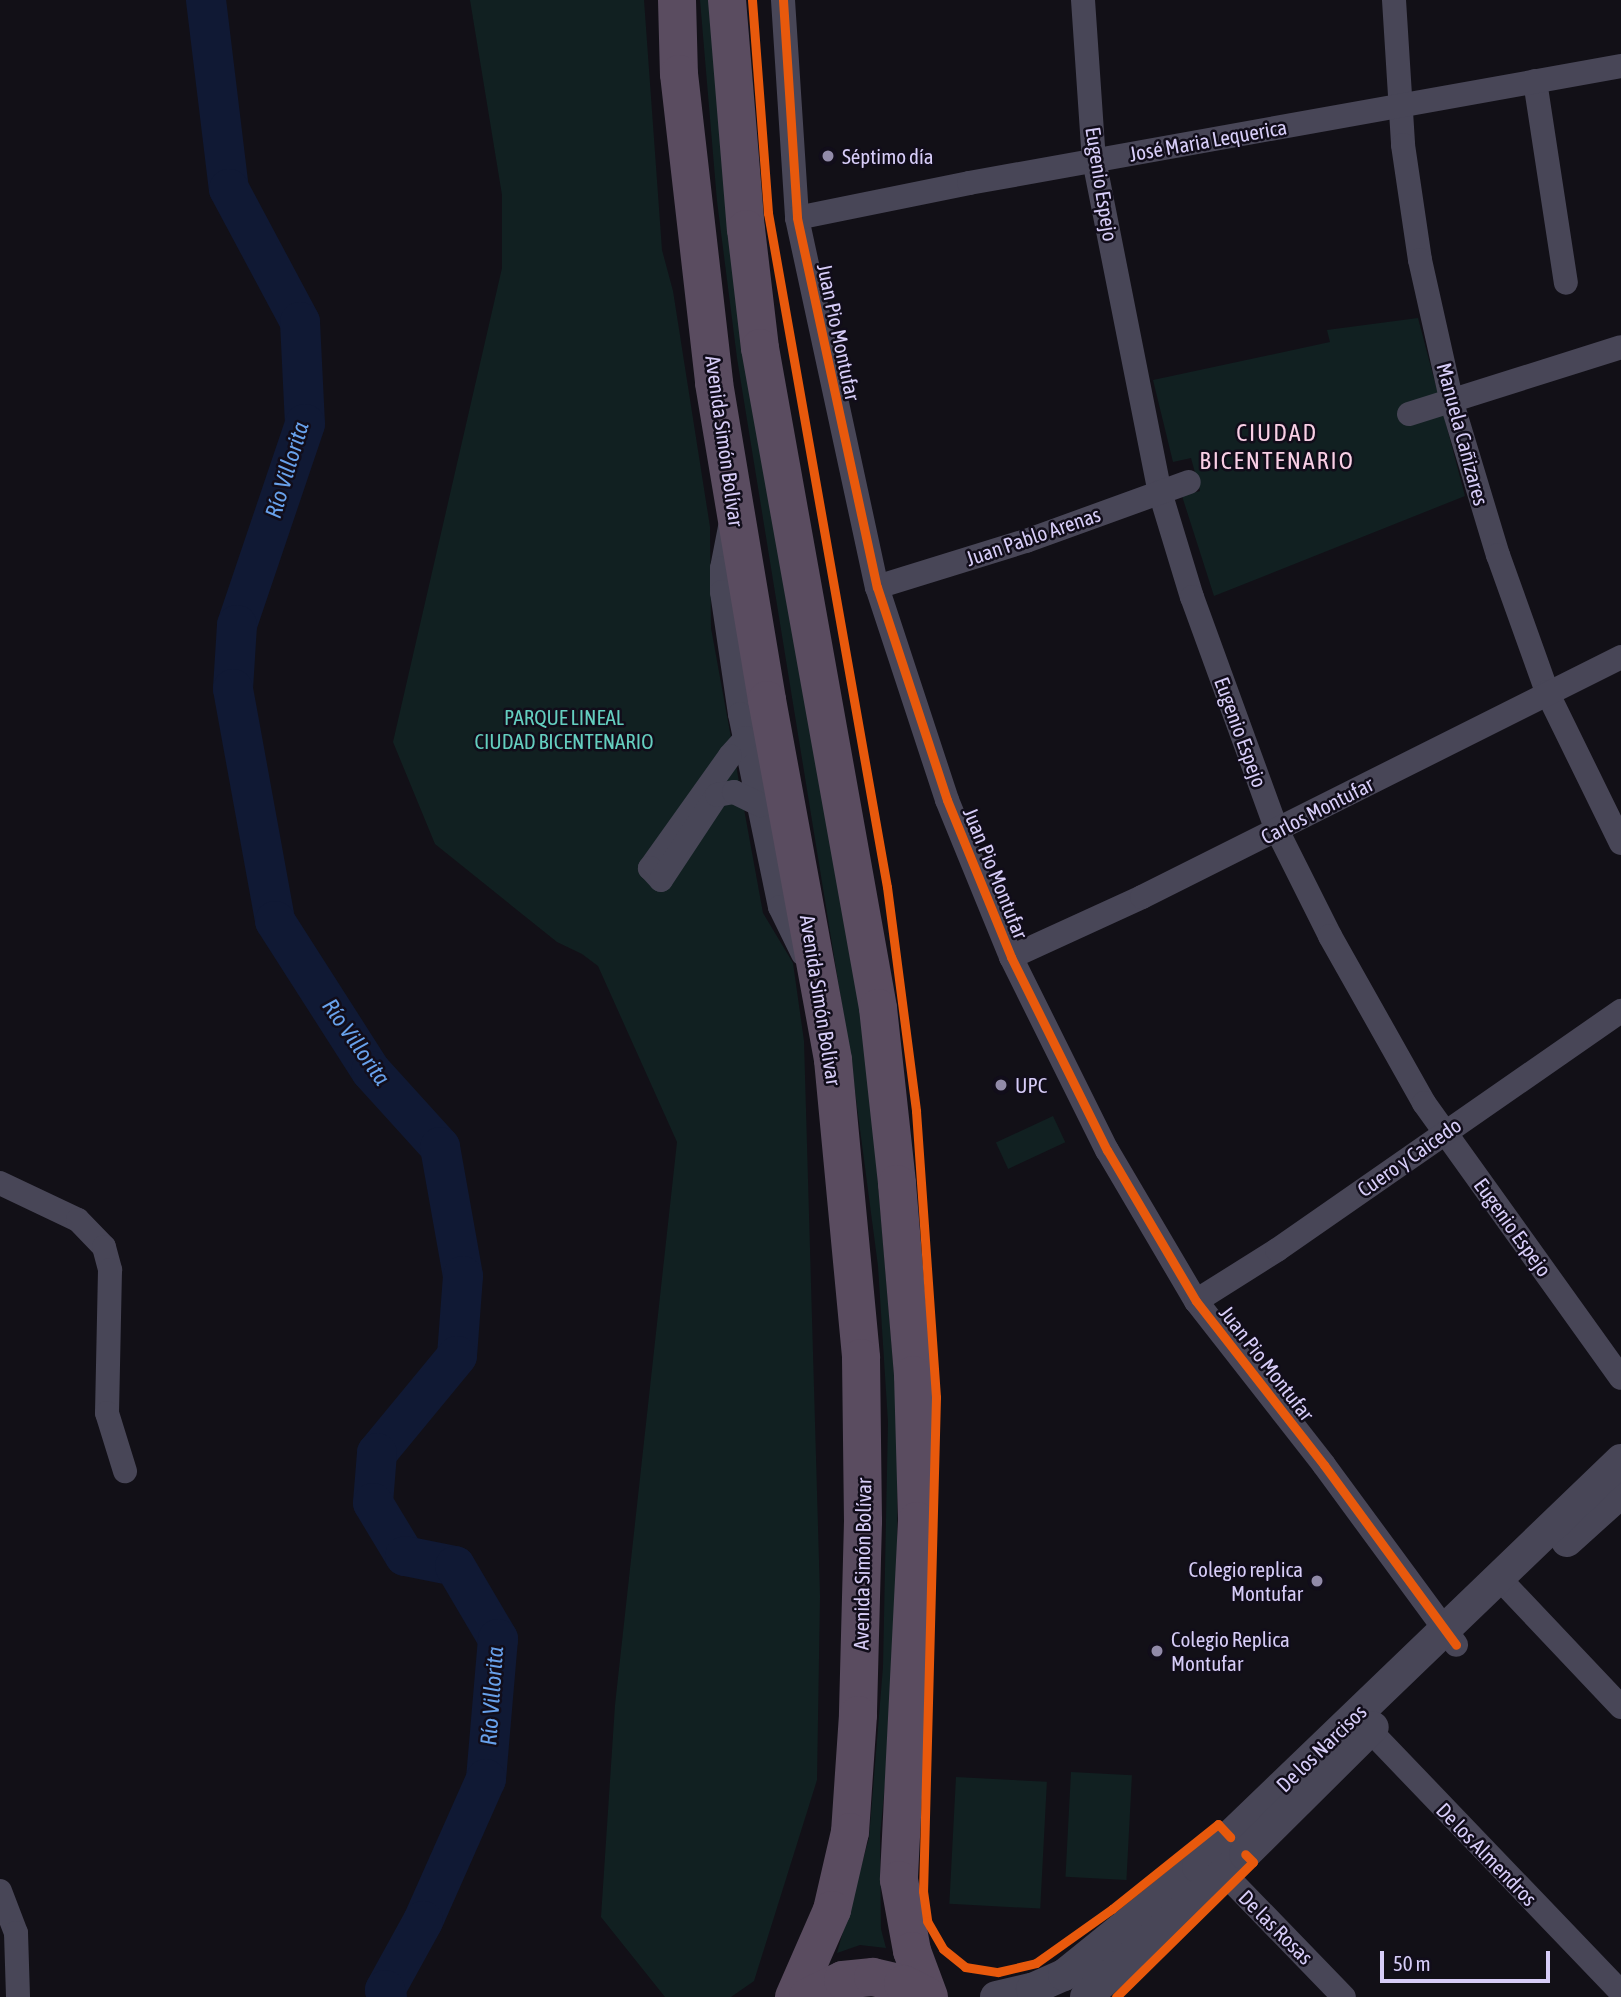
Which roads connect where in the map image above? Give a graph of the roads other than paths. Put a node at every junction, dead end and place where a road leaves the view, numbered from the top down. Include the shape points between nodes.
1 (677, 0) edge
2 (727, 0) edge
3 (783, 0) edge
4 (1083, 0) edge
5 (1394, 0) edge
6 (1621, 66) edge
7 (1535, 81) junction
8 (1398, 106) junction
9 (1094, 160) junction
10 (797, 218) junction
11 (1566, 283) dead end
12 (1621, 347) edge
13 (1452, 403) junction
14 (1409, 414) dead end
15 (1189, 482) dead end
16 (1160, 492) junction
17 (734, 509) junction
18 (877, 587) junction
19 (1621, 657) edge
20 (1547, 692) junction
21 (746, 738) junction
22 (761, 805) junction
23 (1277, 830) junction
24 (1621, 843) edge
25 (1011, 957) junction
26 (822, 992) junction
27 (1621, 1011) edge
28 (1445, 1132) junction
29 (0, 1184) edge
30 (1196, 1301) junction
31 (1621, 1378) edge
32 (1621, 1460) edge
33 (125, 1471) dead end
34 (1621, 1492) edge
35 (1505, 1584) junction
36 (1451, 1637) junction
37 (1621, 1707) edge
38 (1362, 1722) junction
39 (1216, 1866) junction
40 (0, 1891) edge
41 (1621, 1992) edge
42 (18, 1997) edge
43 (793, 1997) edge
44 (808, 1997) edge
45 (928, 1997) edge
46 (996, 1997) edge
47 (1086, 1997) edge
48 (1344, 1997) edge

1 - 17 highway, Avenida Simón Bolívar via 679,74
2 - 45 highway via 760,348 878,1008 897,1184 913,1375 916,1521 899,1880 912,1951
3 - 10 street, Juan Pio Montufar
4 - 9 street, Eugenio Espejo
5 - 8 street, Manuela Cañizares
6 - 7 street, José Maria Lequerica
7 - 8 street, José Maria Lequerica
7 - 11 street
8 - 9 street, José Maria Lequerica
8 - 13 street, Manuela Cañizares via 1420,260
9 - 10 street, José Maria Lequerica
9 - 16 street, Eugenio Espejo
10 - 18 street, Juan Pio Montufar
12 - 13 street
13 - 14 street
13 - 20 street, Manuela Cañizares via 1498,555
15 - 16 street, Juan Pablo Arenas
16 - 18 street, Juan Pablo Arenas via 1026,541
16 - 23 street, Eugenio Espejo via 1192,597
17 - 21 street via 722,592
17 - 26 highway, Avenida Simón Bolívar
18 - 25 street, Juan Pio Montufar via 947,800
19 - 20 street, Carlos Montufar
20 - 23 street, Carlos Montufar
20 - 24 street, Manuela Cañizares
21 - 22 street
21 - 22 street via 650,868 661,880 718,794 734,792
22 - 26 street via 780,907
23 - 25 street, Carlos Montufar
23 - 28 street, Eugenio Espejo via 1330,936
25 - 30 street, Juan Pio Montufar via 1107,1150
26 - 43 highway, Avenida Simón Bolívar via 833,1060 861,1358 864,1482 859,1715 843,1871 824,1935
27 - 28 street, Cuero y Caicedo
28 - 30 street, Cuero y Caicedo
28 - 31 street, Eugenio Espejo
29 - 33 street via 78,1220 104,1247 110,1270 107,1412
30 - 36 street, Juan Pio Montufar
32 - 35 street, De los Narcisos
34 - 35 street, De los Narcisos
35 - 36 street, De los Narcisos
35 - 37 street
36 - 38 street, De los Narcisos
38 - 39 street, De los Narcisos
38 - 41 street, De los Almendros
39 - 46 street, De los Narcisos via 1081,1964 1032,1989
39 - 47 street, De los Narcisos
39 - 48 street, De las Rosas
40 - 42 street via 16,1933
44 - 45 highway via 843,1980 873,1977 903,1984

